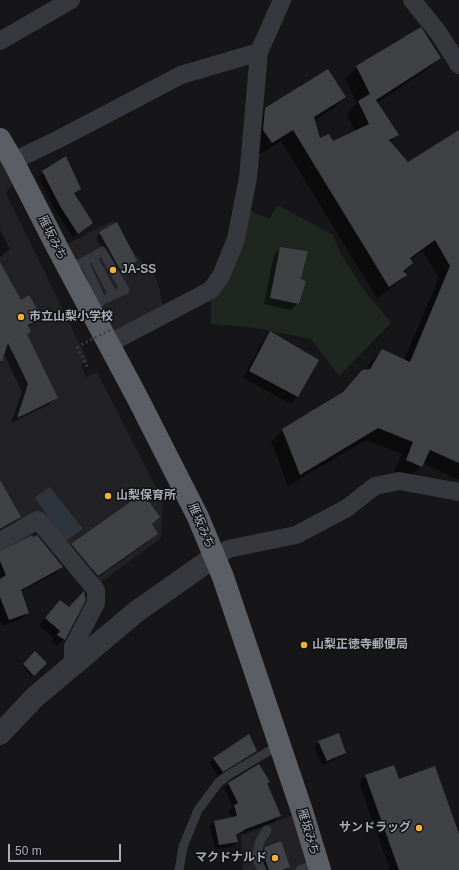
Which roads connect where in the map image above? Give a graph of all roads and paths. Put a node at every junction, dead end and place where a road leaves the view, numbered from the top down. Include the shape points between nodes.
1 (71, 0) edge
2 (282, 0) edge
3 (412, 0) edge
4 (0, 41) edge
5 (260, 52) junction
6 (459, 65) edge
7 (0, 139) edge
8 (13, 161) junction
9 (93, 257) junction
10 (76, 266) junction
11 (113, 296) junction
12 (96, 304) junction
13 (109, 337) junction
14 (88, 368) dead end
15 (459, 492) edge
16 (0, 541) edge
17 (214, 557) junction
18 (73, 666) junction
19 (0, 734) edge
20 (279, 745) junction
21 (267, 830) dead end
22 (313, 868) edge
23 (179, 870) edge
24 (262, 870) edge

1 - 4 street
2 - 5 street
3 - 6 street via 438,32
5 - 8 street via 181,75
5 - 13 street via 248,178 236,239 221,276 212,290
7 - 8 highway, 雁坂みち
8 - 10 highway, 雁坂みち
9 - 10 lane
9 - 11 lane
9 - 11 lane via 102,251 125,290
10 - 12 highway, 雁坂みち
11 - 12 lane
12 - 13 highway, 雁坂みち
13 - 14 path, bridge via 77,347
13 - 17 highway, 雁坂みち via 198,517
15 - 17 street via 399,481 375,486 347,508 296,535 228,549
16 - 18 street via 38,520 96,590 96,603 73,648
17 - 18 street via 136,612
17 - 20 highway, 雁坂みち
18 - 19 street via 35,697
20 - 22 highway, 雁坂みち
20 - 23 lane via 230,774 210,793 198,810 183,847
21 - 24 lane via 260,841 256,858

